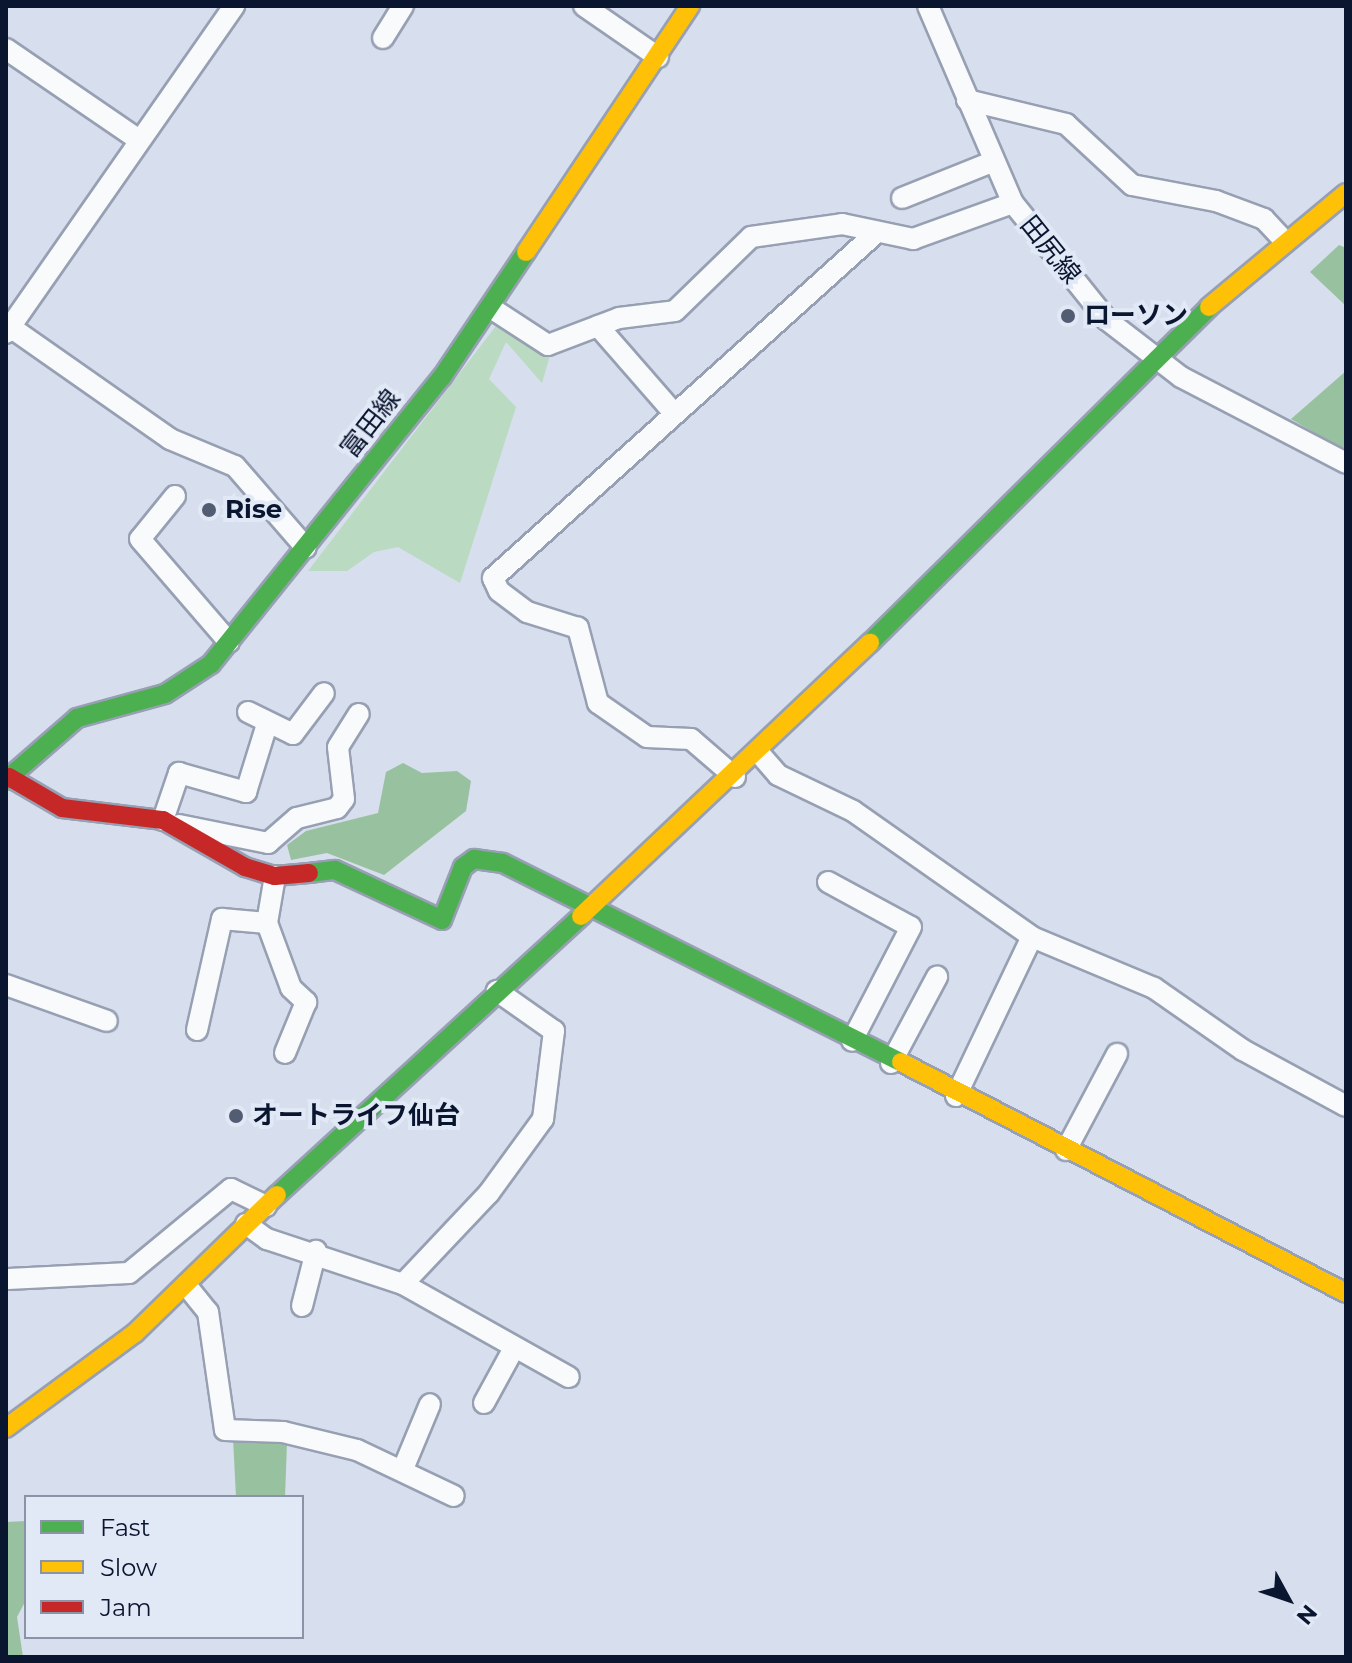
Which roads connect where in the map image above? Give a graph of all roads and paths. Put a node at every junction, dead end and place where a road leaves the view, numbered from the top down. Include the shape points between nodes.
1 (234, 6) edge
2 (403, 6) edge
3 (584, 6) edge
4 (690, 6) edge
5 (928, 6) edge
6 (383, 38) dead end
7 (6, 49) edge
8 (658, 57) junction
9 (967, 100) junction
10 (139, 140) junction
11 (992, 162) junction
12 (1346, 193) edge
13 (902, 198) dead end
14 (1013, 203) junction
15 (877, 232) junction
16 (1282, 238) junction
17 (491, 308) junction
18 (598, 326) junction
19 (7, 328) edge
20 (1156, 360) junction
21 (674, 413) junction
22 (1346, 463) edge
23 (175, 496) dead end
24 (306, 548) junction
25 (229, 642) junction
26 (324, 693) dead end
27 (248, 712) dead end
28 (359, 714) dead end
29 (267, 724) junction
30 (759, 753) junction
31 (735, 777) junction
32 (7, 778) edge
33 (169, 822) junction
34 (275, 876) junction
35 (828, 882) dead end
36 (595, 905) junction
37 (267, 923) junction
38 (1032, 937) junction
39 (937, 977) dead end
40 (6, 985) edge
41 (497, 991) junction
42 (107, 1021) dead end
43 (197, 1030) dead end
44 (852, 1041) junction
45 (285, 1053) dead end
46 (1117, 1054) dead end
47 (891, 1063) junction
48 (956, 1096) junction
49 (1346, 1106) edge
50 (1066, 1150) junction
51 (266, 1206) junction
52 (246, 1224) junction
53 (316, 1251) junction
54 (6, 1279) edge
55 (403, 1284) junction
56 (186, 1285) junction
57 (1346, 1293) edge
58 (302, 1306) dead end
59 (514, 1348) junction
60 (569, 1377) dead end
61 (484, 1403) dead end
62 (430, 1404) dead end
63 (6, 1428) edge
64 (403, 1469) junction
65 (454, 1496) dead end

1 - 10 street
2 - 6 street
3 - 8 street
4 - 8 street, 富田線
5 - 9 street, 田尻線
7 - 10 street
8 - 17 street, 富田線
9 - 11 street, 田尻線
9 - 16 street via 1066,124 1132,185 1216,201 1264,219
10 - 19 street
11 - 13 street
11 - 14 street, 田尻線
12 - 16 street
14 - 15 street via 924,237
14 - 20 street, 田尻線 via 1107,320
15 - 18 street via 842,224 751,237 675,311
15 - 21 street
16 - 20 street
17 - 18 street via 548,345
17 - 24 street, 富田線
18 - 21 street
19 - 24 street via 170,439 235,466
20 - 22 street, 田尻線
20 - 30 street
21 - 31 street via 493,578 499,591 527,612 578,628 598,703 647,737 691,739
23 - 25 street via 140,539
24 - 25 street, 富田線
25 - 32 street, 富田線 via 165,694 77,718
26 - 29 street via 293,734
27 - 29 street
28 - 33 street via 338,747 344,799 337,808 297,818 268,843
29 - 33 street via 246,792 179,773
30 - 31 street
30 - 38 street via 778,775 853,811
31 - 36 street
32 - 33 street via 62,808
33 - 34 street via 213,851
34 - 36 street via 335,870 442,920 455,882 474,859 503,863
34 - 37 street
35 - 44 street via 911,927
36 - 41 street
36 - 44 street
37 - 43 street via 222,919
37 - 45 street via 291,988 306,1002
38 - 48 street
38 - 49 street via 1154,988 1243,1050
39 - 47 street
40 - 42 street
41 - 51 street
41 - 55 street via 554,1031 543,1119 489,1193
44 - 47 street
46 - 50 street
47 - 48 street
48 - 50 street
50 - 57 street
51 - 52 street
51 - 54 street via 231,1189 129,1273
52 - 53 street via 267,1239
52 - 56 street
53 - 55 street
53 - 58 street
55 - 59 street
56 - 63 street via 82,1377
56 - 64 street via 208,1312 225,1430 283,1432
59 - 60 street
59 - 61 street
62 - 64 street
64 - 65 street

